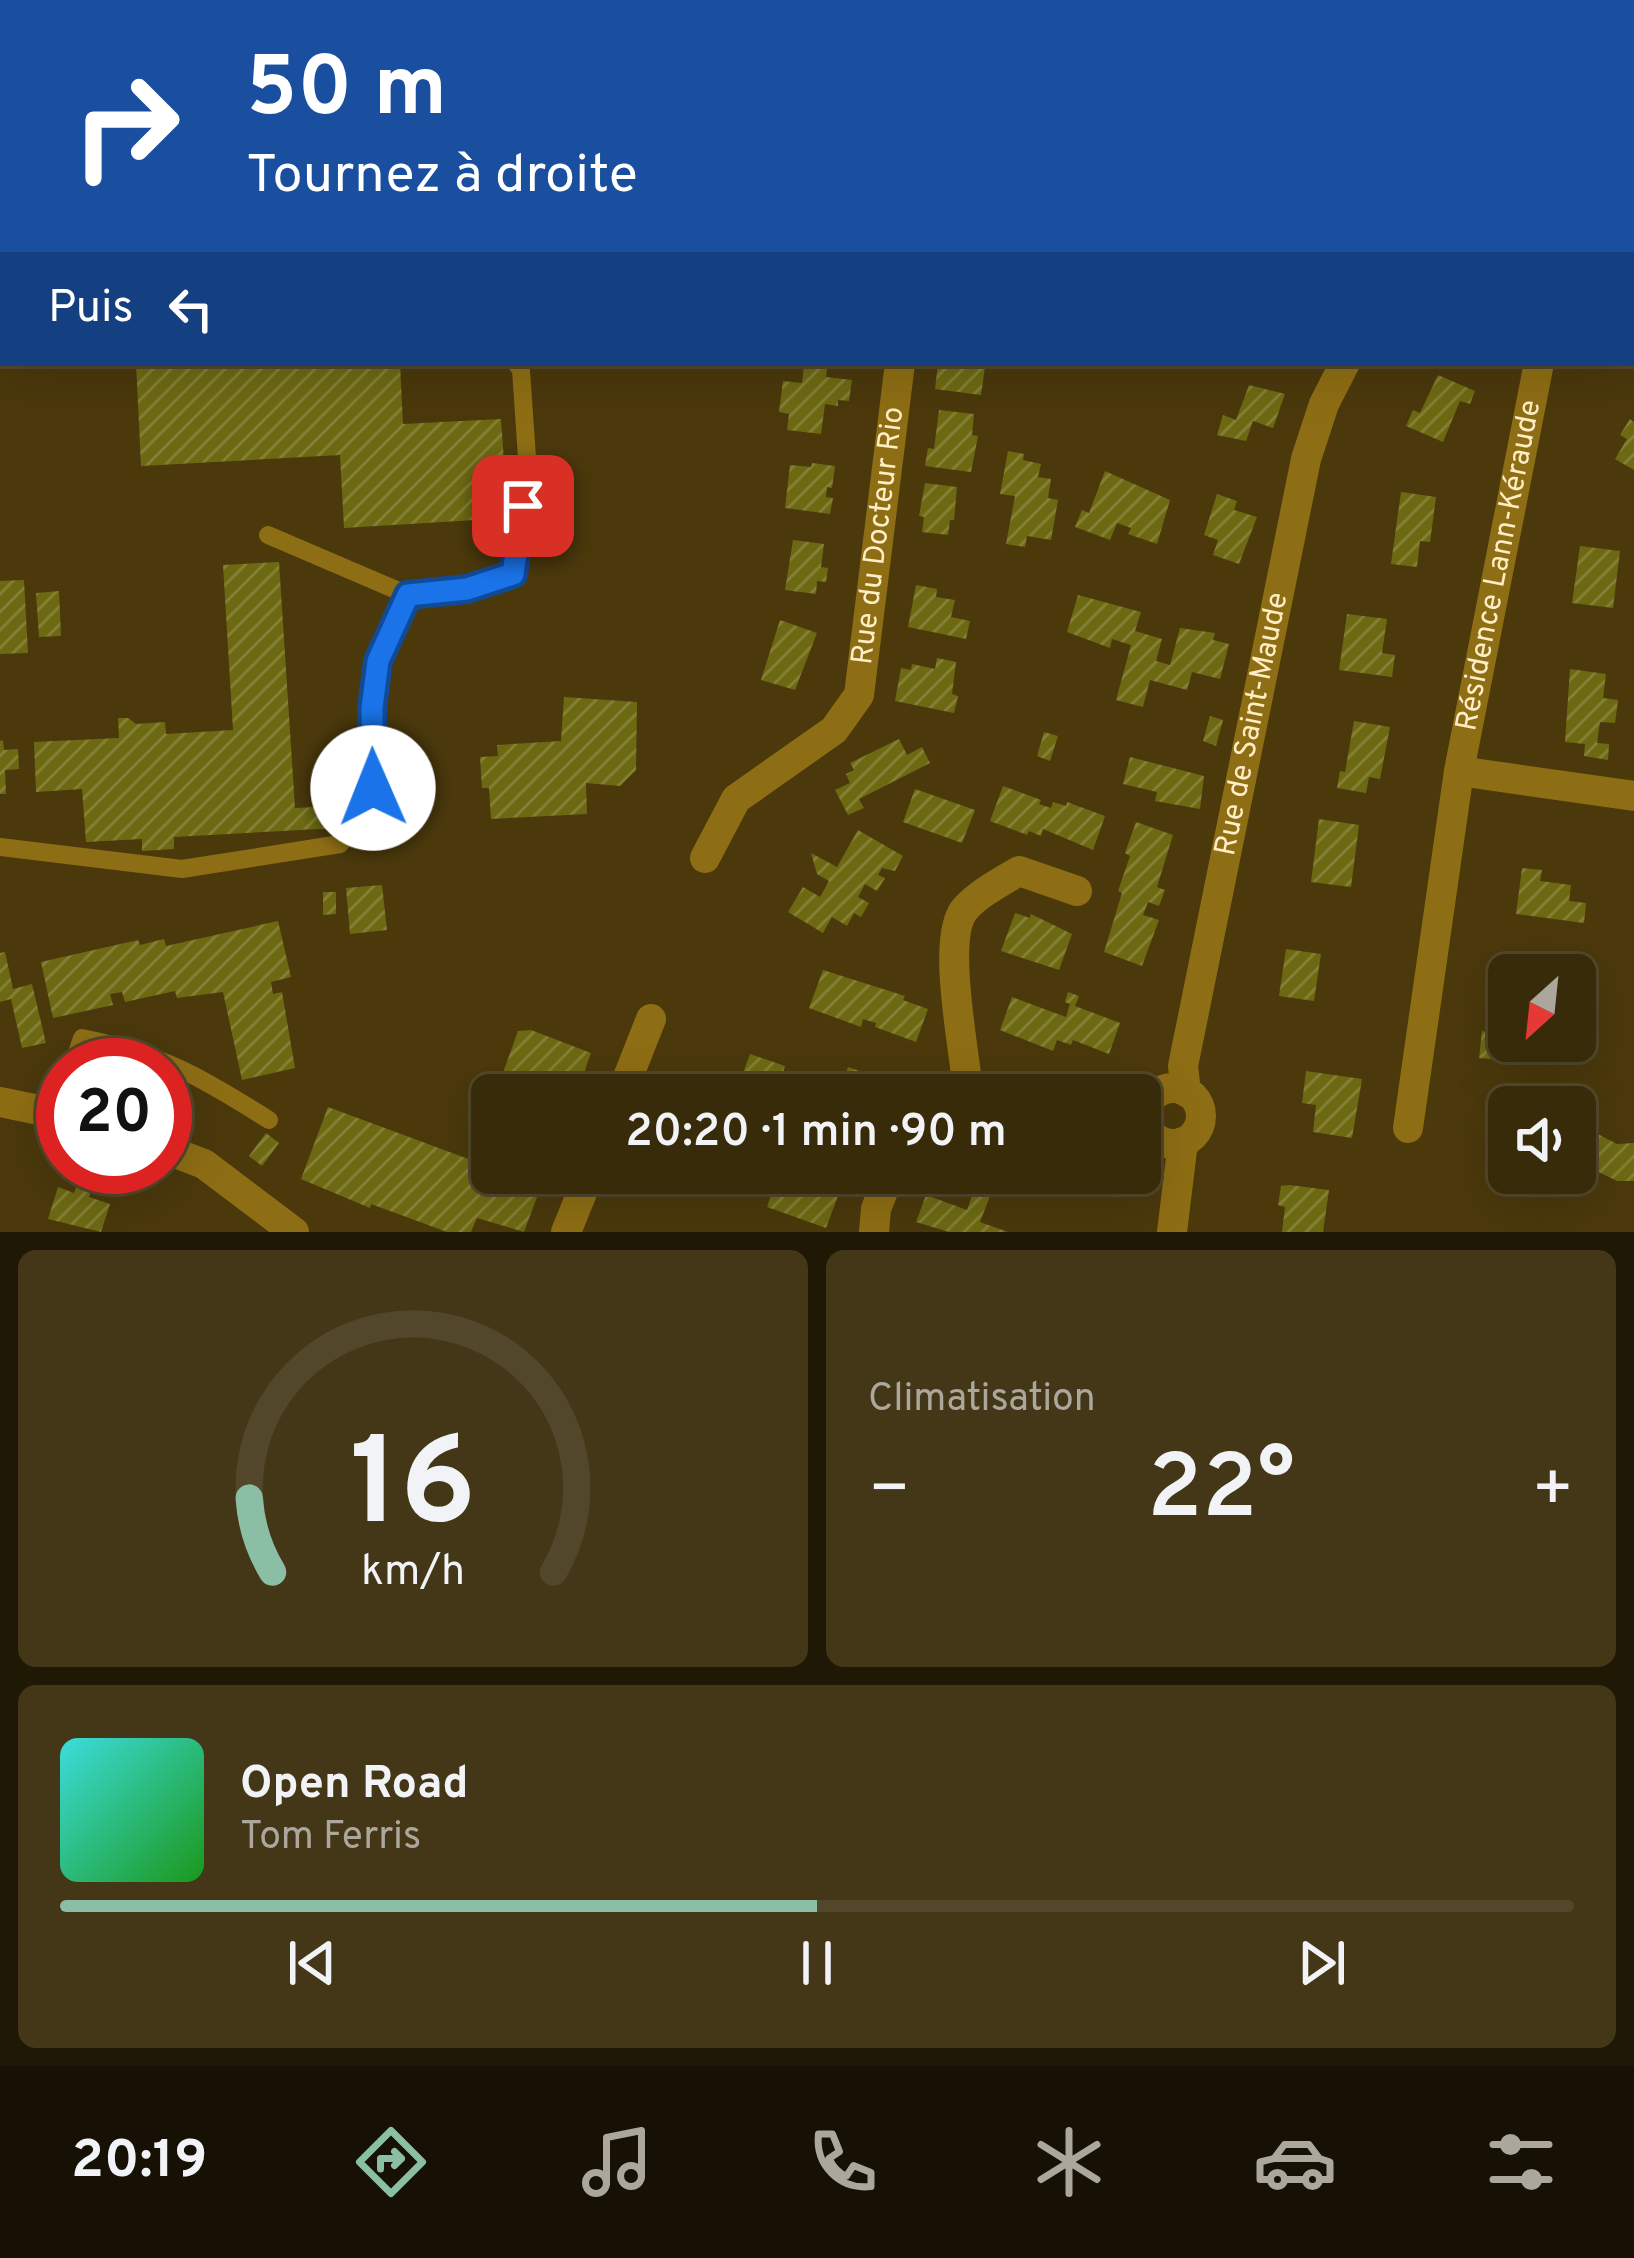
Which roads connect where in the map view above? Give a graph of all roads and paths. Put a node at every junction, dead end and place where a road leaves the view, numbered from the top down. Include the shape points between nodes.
1 (518, 366) edge
2 (900, 366) edge
3 (1343, 366) edge
4 (1538, 366) edge
5 (268, 535) dead end
6 (408, 595) junction
7 (1459, 771) junction
8 (1634, 796) edge
9 (0, 847) edge
10 (705, 858) dead end
11 (1077, 891) dead end
12 (651, 1018) dead end
13 (192, 1072) edge
14 (629, 1074) edge
15 (960, 1074) edge
16 (1186, 1091) junction
17 (1161, 1092) edge
18 (0, 1102) edge
19 (36, 1106) edge
20 (269, 1120) dead end
21 (1408, 1128) dead end
22 (1161, 1140) edge
23 (1183, 1142) junction
24 (192, 1159) edge
25 (581, 1194) edge
26 (881, 1194) edge
27 (294, 1232) edge
28 (566, 1232) edge
29 (874, 1232) edge
30 (1172, 1232) edge

1 - 6 lane via 528,472 513,574
2 - 10 street, Rue du Docteur Rio via 859,695 834,730 736,799
3 - 16 street, Rue de Saint-Maude via 1306,459 1183,1066
4 - 7 street, Résidence Lann-Kéraude
5 - 6 lane
6 - 9 lane via 378,661 373,788 340,844 182,869
7 - 8 street, Résidence Lann-Kéraude
7 - 21 street, Résidence Lann-Kéraude
11 - 15 street via 1019,871 964,910 954,950
12 - 14 street
13 - 20 lane
16 - 17 street
16 - 23 street via 1201,1123
18 - 19 street
22 - 23 street
23 - 30 street
24 - 27 street
25 - 28 street
26 - 29 street

